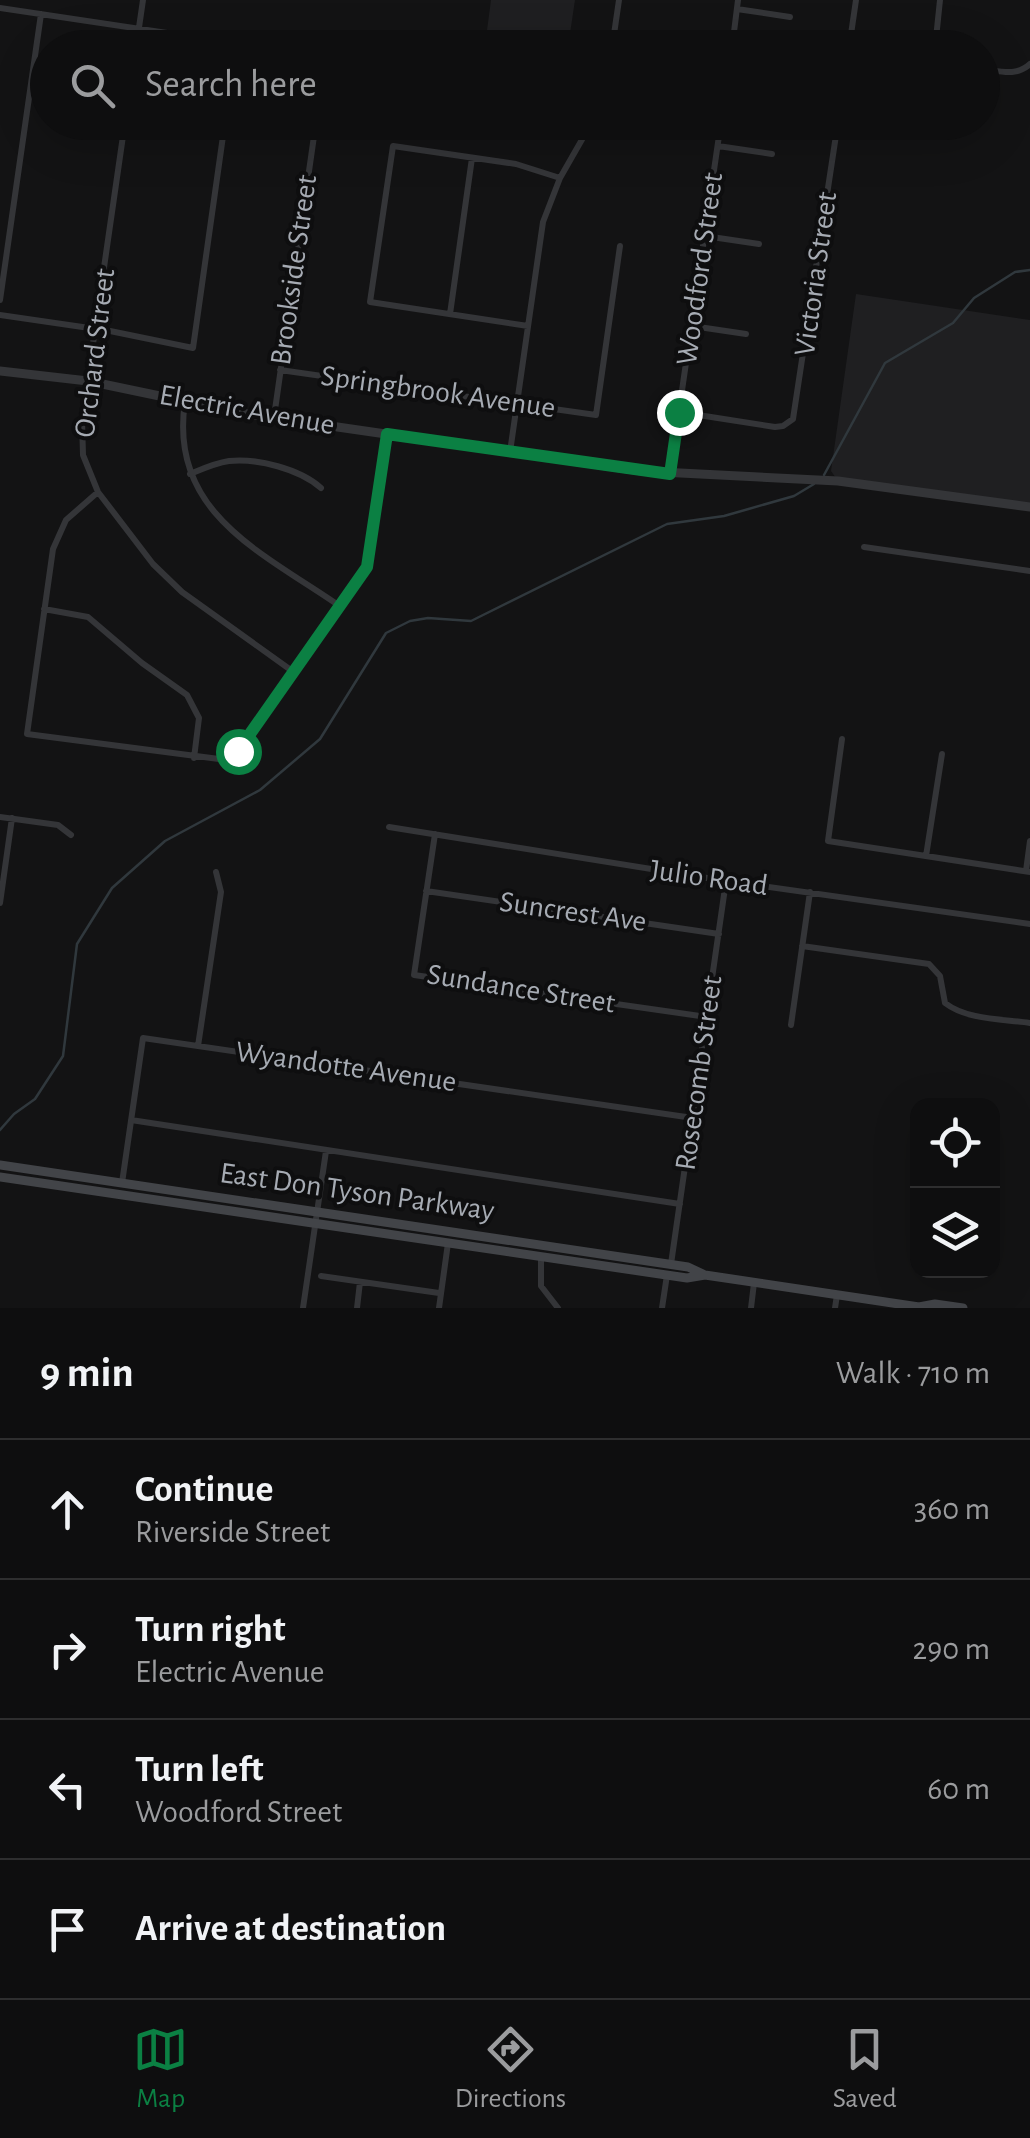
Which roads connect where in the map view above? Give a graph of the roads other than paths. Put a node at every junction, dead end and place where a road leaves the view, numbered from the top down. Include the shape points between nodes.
1 (143, 0) edge
2 (619, 0) edge
3 (856, 0) edge
4 (940, 0) edge
5 (738, 5) edge
6 (0, 8) edge
7 (41, 14) junction
8 (790, 17) dead end
9 (138, 29) junction
10 (39, 30) edge
11 (144, 30) edge
12 (615, 30) edge
13 (735, 30) edge
14 (852, 30) edge
15 (937, 30) edge
16 (1030, 64) edge
17 (1000, 72) edge
18 (30, 91) edge
19 (122, 140) edge
20 (222, 140) edge
21 (313, 140) edge
22 (582, 140) edge
23 (719, 140) edge
24 (835, 140) edge
25 (718, 146) junction
26 (772, 154) dead end
27 (472, 158) junction
28 (560, 178) junction
29 (704, 236) junction
30 (758, 244) dead end
31 (620, 246) dead end
32 (0, 300) edge
33 (450, 314) junction
34 (0, 315) edge
35 (528, 326) junction
36 (692, 326) junction
37 (96, 329) junction
38 (746, 334) dead end
39 (280, 370) junction
40 (0, 371) edge
41 (88, 381) junction
42 (186, 400) junction
43 (517, 403) junction
44 (679, 412) junction
45 (274, 418) junction
46 (387, 434) junction
47 (510, 452) junction
48 (190, 474) junction
49 (670, 474) junction
50 (321, 488) dead end
51 (98, 492) junction
52 (1030, 508) edge
53 (864, 547) dead end
54 (1030, 571) edge
55 (341, 607) junction
56 (44, 610) junction
57 (295, 673) junction
58 (842, 738) dead end
59 (942, 754) dead end
60 (194, 758) junction
61 (0, 816) edge
62 (12, 818) junction
63 (390, 827) dead end
64 (434, 834) junction
65 (71, 835) dead end
66 (1030, 841) edge
67 (926, 856) junction
68 (1028, 871) edge
69 (216, 872) dead end
70 (726, 881) junction
71 (426, 891) junction
72 (810, 892) junction
73 (0, 903) edge
74 (1030, 924) edge
75 (719, 934) junction
76 (802, 946) junction
77 (707, 1017) junction
78 (1030, 1023) edge
79 (791, 1026) dead end
80 (198, 1046) junction
81 (693, 1118) junction
82 (131, 1120) junction
83 (326, 1151) junction
84 (0, 1165) edge
85 (0, 1176) edge
86 (122, 1182) junction
87 (680, 1204) junction
88 (316, 1216) junction
89 (448, 1242) junction
90 (541, 1250) junction
91 (671, 1264) junction
92 (667, 1275) junction
93 (705, 1275) junction
94 (321, 1276) dead end
95 (360, 1282) junction
96 (754, 1283) junction
97 (439, 1293) junction
98 (837, 1295) junction
99 (304, 1308) edge
100 (357, 1308) edge
101 (439, 1308) edge
102 (558, 1308) edge
103 (662, 1308) edge
104 (751, 1308) edge
105 (836, 1308) edge
106 (919, 1308) edge
107 (963, 1308) edge

1 - 9 street
2 - 12 street
3 - 14 street
4 - 15 street
5 - 8 street
5 - 13 street
6 - 7 street
7 - 9 street
7 - 10 street
9 - 11 street
16 - 17 street via 1019,72
18 - 32 street
19 - 37 street, Orchard Street
20 - 37 street via 193,348
21 - 39 street, Brookside Street
22 - 28 street
23 - 25 street, Woodford Street
24 - 44 street, Victoria Street via 795,413 776,427
25 - 26 street
25 - 29 street, Woodford Street
27 - 28 street
27 - 33 street
27 - 33 street via 393,146 370,302
28 - 35 street via 543,222
29 - 30 street
29 - 36 street, Woodford Street
31 - 43 street, Springbrook Avenue via 596,415
33 - 35 street
34 - 37 street
35 - 43 street
36 - 38 street
36 - 44 street, Woodford Street
37 - 41 street, Orchard Street
39 - 43 street, Springbrook Avenue
39 - 45 street, Brookside Street
40 - 41 street, Electric Avenue
41 - 42 street, Electric Avenue
41 - 51 street, Orchard Street via 82,436
42 - 45 street, Electric Avenue
42 - 48 street via 182,438
43 - 47 street
44 - 49 street, Woodford Street
45 - 46 street, Electric Avenue
46 - 47 street, Electric Avenue
46 - 55 street via 367,567
47 - 49 street, Electric Avenue
48 - 50 street via 244,461 305,476
48 - 55 street via 226,524
49 - 52 street, Electric Avenue via 838,481
51 - 56 street via 57,535
51 - 57 street, Orchard Street via 167,579
53 - 54 street
55 - 57 street
56 - 60 street via 88,616 188,695 199,718
56 - 60 street via 27,734
57 - 60 street via 244,746 220,759
58 - 67 street via 828,841
59 - 67 street
61 - 62 street
62 - 65 street via 58,825
62 - 73 street
63 - 64 street, Julio Road
64 - 70 street, Julio Road
64 - 71 street, Sundance Street
66 - 68 street
67 - 68 street
69 - 80 street via 221,892
70 - 72 street, Julio Road
70 - 75 street, Rosecomb Street
71 - 75 street, Suncrest Ave
71 - 77 street, Sundance Street via 414,975
72 - 74 street, Julio Road
72 - 76 street
75 - 77 street, Rosecomb Street
76 - 78 street via 928,964 940,976 951,1008
76 - 79 street
77 - 81 street, Rosecomb Street
80 - 81 street, Wyandotte Avenue
80 - 82 street, Wyandotte Avenue via 144,1038
81 - 87 street, Rosecomb Street
82 - 83 street
82 - 86 street, Wyandotte Avenue
83 - 87 street
83 - 88 street
84 - 86 main road, East Don Tyson Parkway
85 - 88 main road, East Don Tyson Parkway
86 - 88 main road, East Don Tyson Parkway
87 - 91 street, Rosecomb Street
88 - 89 main road, East Don Tyson Parkway
88 - 90 main road, East Don Tyson Parkway
88 - 99 street
89 - 90 main road, East Don Tyson Parkway
89 - 97 street
90 - 91 main road, East Don Tyson Parkway
90 - 92 main road, East Don Tyson Parkway
90 - 102 street via 541,1286
91 - 93 main road, East Don Tyson Parkway
92 - 93 main road, East Don Tyson Parkway
92 - 103 street
93 - 96 main road, East Don Tyson Parkway
94 - 95 street
95 - 97 street
95 - 100 street
96 - 98 main road, East Don Tyson Parkway
96 - 104 street
97 - 101 street
98 - 105 street
98 - 106 main road, East Don Tyson Parkway
106 - 107 main road, East Don Tyson Parkway

